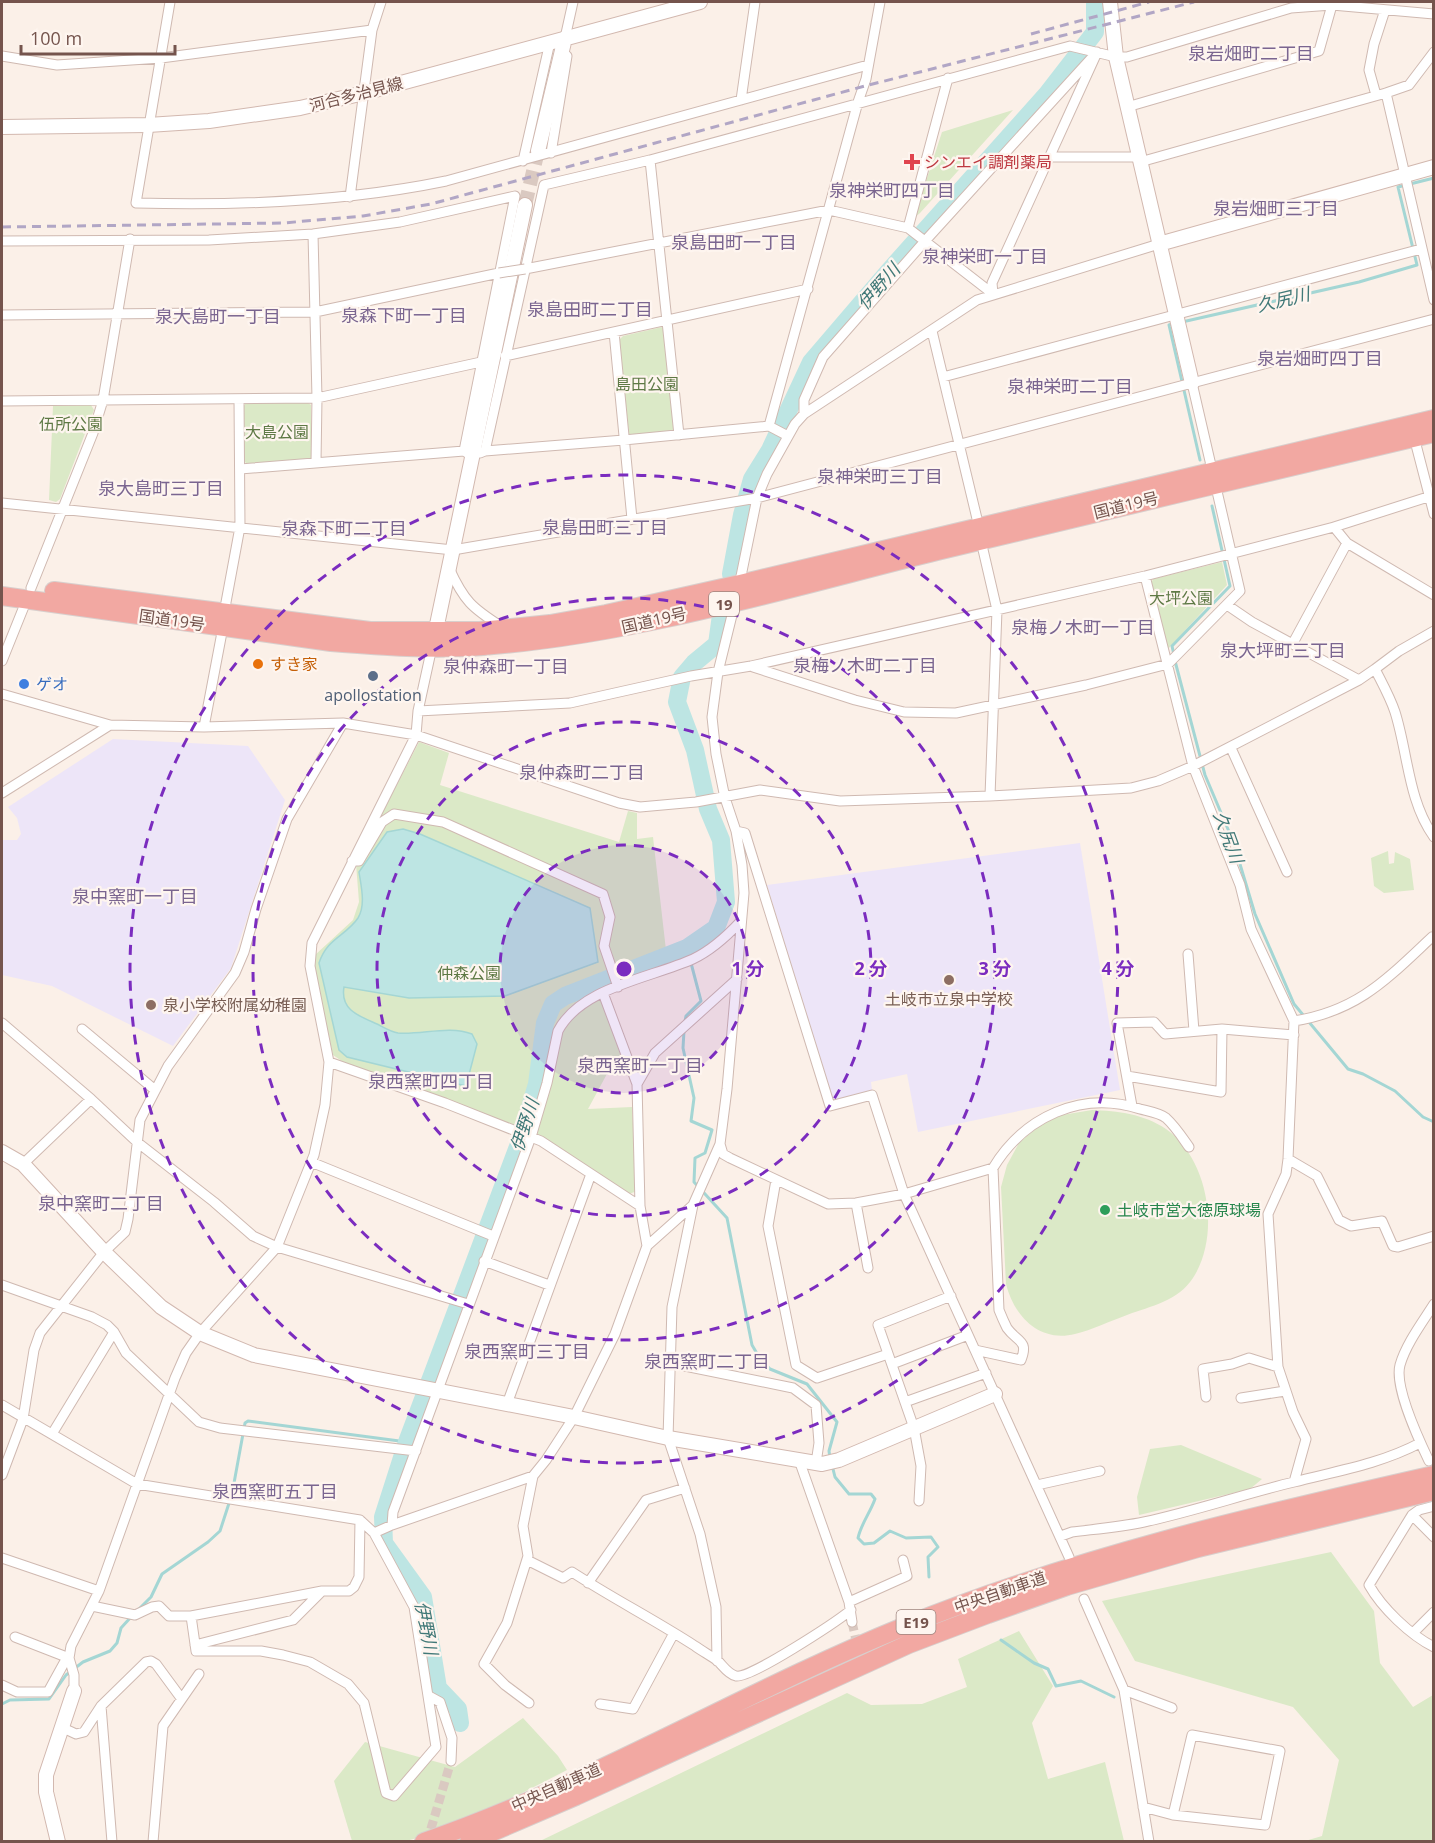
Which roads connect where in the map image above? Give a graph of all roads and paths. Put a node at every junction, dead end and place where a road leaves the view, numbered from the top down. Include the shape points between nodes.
1 (170, 2) edge
2 (381, 2) edge
3 (573, 2) edge
4 (700, 2) edge
5 (755, 2) edge
6 (880, 2) edge
7 (1110, 2) edge
8 (1332, 4) junction
9 (1385, 10) junction
10 (1434, 14) edge
11 (372, 30) junction
12 (567, 37) junction
13 (550, 42) junction
14 (1097, 52) junction
15 (1434, 52) edge
16 (2, 56) edge
17 (1116, 57) junction
18 (161, 58) junction
19 (868, 66) junction
20 (948, 78) junction
21 (364, 93) junction
22 (1381, 94) junction
23 (741, 100) junction
24 (858, 102) junction
25 (1127, 107) junction
26 (148, 126) junction
27 (2, 127) edge
28 (544, 152) junction
29 (1050, 158) junction
30 (524, 160) junction
31 (650, 160) junction
32 (1140, 160) junction
33 (1434, 167) edge
34 (1404, 176) junction
35 (350, 197) junction
36 (525, 205) tunnel mouth
37 (829, 210) junction
38 (908, 228) junction
39 (313, 234) junction
40 (130, 239) junction
41 (2, 241) edge
42 (925, 241) junction
43 (659, 243) junction
44 (1159, 244) junction
45 (1420, 249) junction
46 (525, 269) junction
47 (500, 273) junction
48 (808, 289) junction
49 (993, 294) junction
50 (1434, 300) edge
51 (315, 312) junction
52 (118, 314) junction
53 (2, 315) edge
54 (1176, 315) junction
55 (1434, 319) edge
56 (668, 321) junction
57 (932, 331) junction
58 (614, 332) junction
59 (506, 356) junction
60 (481, 363) junction
61 (943, 377) junction
62 (1192, 383) junction
63 (317, 398) junction
64 (239, 399) junction
65 (103, 400) junction
66 (2, 401) edge
67 (804, 414) junction
68 (1434, 419) edge
69 (770, 426) junction
70 (1434, 433) edge
71 (679, 435) junction
72 (788, 436) junction
73 (1414, 437) junction
74 (624, 440) junction
75 (959, 445) junction
76 (474, 452) junction
77 (316, 462) junction
78 (240, 469) junction
79 (1212, 477) junction
80 (1431, 495) edge
81 (757, 498) junction
82 (2, 502) edge
83 (62, 509) junction
84 (1434, 514) edge
85 (632, 519) junction
86 (240, 527) junction
87 (1334, 527) junction
88 (980, 534) junction
89 (1347, 543) junction
90 (453, 550) junction
91 (1233, 552) junction
92 (449, 568) junction
93 (1145, 576) junction
94 (2, 584) edge
95 (738, 592) junction
96 (29, 593) junction
97 (1434, 595) edge
98 (2, 596) edge
99 (1227, 605) junction
100 (997, 610) junction
101 (223, 620) junction
102 (505, 629) junction
103 (1434, 631) edge
104 (434, 640) junction
105 (1293, 644) junction
106 (2, 660) edge
107 (1168, 664) junction
108 (751, 666) junction
109 (1375, 669) junction
110 (718, 672) junction
111 (1359, 680) junction
112 (2, 694) edge
113 (993, 705) junction
114 (418, 711) junction
115 (343, 723) junction
116 (110, 725) junction
117 (204, 727) junction
118 (416, 735) junction
119 (1231, 748) junction
120 (1194, 766) junction
121 (2, 793) edge
122 (990, 796) junction
123 (720, 798) junction
124 (736, 831) junction
125 (1434, 837) edge
126 (352, 861) junction
127 (1287, 872) dead end
128 (740, 922) junction
129 (1433, 934) edge
130 (1188, 954) dead end
131 (737, 979) junction
132 (618, 987) junction
133 (603, 993) junction
134 (1298, 1021) junction
135 (2, 1023) edge
136 (82, 1029) dead end
137 (1222, 1029) junction
138 (1194, 1031) junction
139 (1294, 1035) junction
140 (329, 1062) junction
141 (1127, 1076) junction
142 (637, 1084) junction
143 (155, 1090) junction
144 (92, 1099) junction
145 (1132, 1106) junction
146 (531, 1137) junction
147 (137, 1142) junction
148 (720, 1144) junction
149 (1189, 1147) dead end
150 (2, 1152) edge
151 (1288, 1159) junction
152 (311, 1162) junction
153 (23, 1164) junction
154 (993, 1168) junction
155 (591, 1174) junction
156 (776, 1180) junction
157 (904, 1194) junction
158 (856, 1203) junction
159 (693, 1205) junction
160 (640, 1206) junction
161 (493, 1236) junction
162 (1434, 1236) edge
163 (647, 1246) junction
164 (277, 1247) junction
165 (104, 1252) junction
166 (484, 1261) junction
167 (868, 1268) dead end
168 (2, 1285) edge
169 (549, 1285) junction
170 (951, 1296) junction
171 (468, 1304) junction
172 (1434, 1304) edge
173 (60, 1306) junction
174 (114, 1332) junction
175 (200, 1333) junction
176 (968, 1335) junction
177 (975, 1350) junction
178 (888, 1354) junction
179 (670, 1363) junction
180 (892, 1365) junction
181 (1278, 1367) junction
182 (986, 1373) junction
183 (1285, 1391) junction
184 (437, 1392) junction
185 (995, 1394) junction
186 (169, 1395) junction
187 (1206, 1397) dead end
188 (1241, 1398) dead end
189 (905, 1402) junction
190 (507, 1404) junction
191 (2, 1405) edge
192 (574, 1417) junction
193 (23, 1419) junction
194 (914, 1428) junction
195 (52, 1434) junction
196 (668, 1438) junction
197 (1420, 1443) junction
198 (416, 1451) junction
199 (799, 1460) junction
200 (819, 1463) junction
201 (1431, 1468) edge
202 (1100, 1471) dead end
203 (2, 1475) edge
204 (533, 1476) junction
205 (1294, 1482) junction
206 (137, 1484) junction
207 (1037, 1485) junction
208 (685, 1488) junction
209 (1434, 1491) edge
210 (919, 1500) dead end
211 (1434, 1506) edge
212 (1412, 1515) junction
213 (360, 1520) junction
214 (392, 1525) junction
215 (374, 1533) junction
216 (1061, 1536) junction
217 (1434, 1537) edge
218 (1068, 1557) dead end
219 (527, 1560) junction
220 (903, 1560) dead end
221 (3, 1562) edge
222 (588, 1583) junction
223 (99, 1591) junction
224 (322, 1591) junction
225 (1084, 1599) dead end
226 (92, 1606) junction
227 (850, 1606) junction
228 (1434, 1612) edge
229 (191, 1616) junction
230 (852, 1622) tunnel mouth
231 (674, 1633) junction
232 (1413, 1633) junction
233 (15, 1637) dead end
234 (195, 1646) junction
235 (1434, 1647) edge
236 (70, 1661) junction
237 (717, 1661) junction
238 (199, 1674) dead end
239 (2, 1685) edge
240 (1124, 1690) junction
241 (74, 1691) joint
242 (429, 1696) junction
243 (181, 1698) junction
244 (529, 1703) dead end
245 (600, 1704) dead end
246 (101, 1706) junction
247 (1172, 1708) dead end
248 (61, 1727) junction
249 (451, 1761) tunnel mouth
250 (1143, 1807) junction
251 (1173, 1815) junction
252 (58, 1842) edge
253 (112, 1842) edge
254 (153, 1842) edge
255 (424, 1842) edge
256 (469, 1842) edge
257 (1149, 1842) edge

1 - 18 street
2 - 11 street
3 - 12 street
4 - 12 street, 河合多治見線
5 - 23 street
6 - 19 street
7 - 17 street
8 - 9 street
8 - 17 street via 1292,8
8 - 25 street via 1319,51
9 - 10 street
9 - 22 street via 1369,70
11 - 18 street
11 - 21 street
12 - 13 street, 河合多治見線
12 - 28 street
13 - 21 street, 河合多治見線
13 - 30 street
14 - 17 street
14 - 20 street via 1070,45
14 - 29 street
14 - 42 street
15 - 22 street via 1409,85
16 - 18 street via 57,65
17 - 25 street
18 - 26 street
19 - 23 street
19 - 24 street
20 - 24 street
20 - 38 street
21 - 26 street, 河合多治見線 via 256,115
21 - 35 street
22 - 32 street
22 - 34 street
23 - 28 street
24 - 31 street
24 - 37 street
25 - 32 street
26 - 27 street, 河合多治見線
26 - 35 street via 136,203 208,205
28 - 30 street
29 - 32 street
29 - 49 street via 992,283
30 - 35 street via 446,182
31 - 43 street
31 - 46 street via 544,185
32 - 44 street
33 - 34 street
34 - 44 street
34 - 45 street
36 - 76 street
37 - 38 street
37 - 43 street
37 - 48 street
38 - 42 street
39 - 40 street via 210,240
39 - 47 street via 400,222 514,196
39 - 51 street
40 - 41 street
40 - 52 street
42 - 49 street
42 - 67 street via 823,357 804,400
43 - 46 street
43 - 56 street
44 - 49 street
44 - 54 street
45 - 50 street
45 - 54 street
46 - 47 street, bridge
46 - 59 street
47 - 51 street
47 - 60 street
48 - 56 street
48 - 69 street
49 - 57 street via 977,300
51 - 52 street
51 - 63 street
52 - 53 street
52 - 65 street
54 - 61 street
54 - 62 street
55 - 62 street
56 - 58 street
56 - 71 street
57 - 61 street
57 - 67 street
58 - 59 street
58 - 74 street
59 - 76 street
60 - 63 street
60 - 76 street
61 - 75 street
62 - 75 street
62 - 79 street
63 - 64 street
63 - 77 street
64 - 65 street
64 - 78 street
65 - 66 street
65 - 83 street
67 - 72 street
68 - 79 highway, 国道19号 / 19
69 - 71 street
69 - 72 street
70 - 73 highway, 国道19号 / 19
71 - 74 street
72 - 81 street
73 - 79 highway, 国道19号 / 19
73 - 80 street
74 - 76 street
74 - 85 street
75 - 81 street
75 - 88 street
76 - 77 street
76 - 90 street
77 - 78 street
78 - 86 street
79 - 88 highway, 国道19号 / 19
79 - 91 street
80 - 84 street
80 - 87 street
81 - 85 street
81 - 95 street
82 - 83 street
83 - 86 street
83 - 96 street
85 - 90 street
86 - 90 street
86 - 101 street
87 - 89 street
87 - 91 street
88 - 95 highway, 国道19号 / 19
88 - 100 street
89 - 97 street
89 - 105 street
90 - 92 street
91 - 93 street
91 - 99 street via 1240,591
92 - 102 street via 468,602
92 - 104 street
93 - 100 street
93 - 107 street
94 - 96 highway, 国道19号 / 19
95 - 102 highway, 国道19号 / 19
95 - 104 highway, 国道19号 / 19 via 608,630 552,639 481,646
95 - 110 street
96 - 98 highway, 国道19号 / 19
96 - 101 highway, 国道19号 / 19
96 - 106 street
99 - 105 street
99 - 107 street
100 - 108 street
100 - 113 street
101 - 104 highway, 国道19号 / 19
101 - 117 street
102 - 104 highway, 国道19号 / 19
103 - 109 street
104 - 114 street
105 - 111 street
107 - 113 street
107 - 120 street
108 - 110 street
108 - 113 street via 904,712 956,713
109 - 111 street
109 - 125 street via 1395,711 1418,806
110 - 114 street via 570,703
110 - 123 street via 712,717
111 - 119 street
112 - 116 street
113 - 122 street
114 - 118 street
115 - 117 street
115 - 118 street
115 - 143 street via 287,819 235,973
116 - 117 street
116 - 121 street
118 - 123 street via 619,803 640,807
118 - 126 street
119 - 120 street
119 - 127 street
120 - 122 street via 1131,788
120 - 134 street via 1240,885 1251,929
122 - 123 street via 840,801 760,790
123 - 124 street
124 - 128 street via 744,893
124 - 157 street via 745,834 830,1106 872,1095
126 - 132 street via 359,861 382,822 394,814 443,822 603,894 610,917 604,946
126 - 140 street via 312,943 310,966
128 - 131 street
128 - 132 street via 720,942 694,958
129 - 134 street via 1372,991 1351,1003
130 - 138 street
131 - 142 street via 655,1053
131 - 148 street
132 - 133 street
133 - 142 street
133 - 146 street via 571,1012 558,1031
134 - 139 street
135 - 144 street
136 - 143 street
137 - 138 street
137 - 139 street
137 - 141 street via 1221,1092
138 - 141 street via 1165,1034 1155,1022 1117,1023
139 - 151 street
140 - 146 street
140 - 152 street via 325,1105
141 - 145 street
142 - 160 street
143 - 147 street via 140,1120
144 - 147 street
144 - 153 street
145 - 149 street via 1165,1116
145 - 154 street via 1097,1102 1067,1108 1035,1122 1005,1150
146 - 155 street
146 - 161 street
147 - 164 street via 253,1236
147 - 165 street via 128,1219 124,1232
148 - 156 street via 723,1154
148 - 159 street
150 - 153 street
151 - 162 street via 1317,1176 1339,1220 1351,1226 1383,1221 1393,1246 1398,1247
151 - 181 street via 1286,1174 1268,1214
152 - 161 street
152 - 164 street
153 - 165 street
154 - 157 street
154 - 177 street via 999,1310 1007,1328 1025,1349 1021,1360
155 - 160 street
155 - 169 street
156 - 158 street via 828,1204
156 - 178 street via 768,1226 796,1365 817,1378
157 - 158 street
157 - 170 street
158 - 167 street
159 - 163 street
159 - 179 street via 672,1307
160 - 163 street
161 - 166 street
163 - 192 street via 615,1334
164 - 171 street
164 - 175 street
165 - 173 street
165 - 175 street via 161,1307
166 - 169 street
166 - 171 street
168 - 173 street
169 - 190 street
170 - 176 street
170 - 178 street via 878,1325
171 - 184 street
172 - 197 street via 1400,1365 1403,1397
173 - 174 street via 92,1317
173 - 193 street via 40,1333 34,1350
174 - 186 street via 126,1353
174 - 195 street
175 - 184 street via 270,1359
175 - 186 street via 186,1353
176 - 177 street
176 - 180 street
177 - 182 street
178 - 180 street
179 - 196 street
179 - 200 street via 793,1388 816,1405
180 - 189 street
181 - 183 street
181 - 187 street via 1249,1358 1203,1369
182 - 185 street
182 - 189 street
183 - 188 street
183 - 205 street via 1306,1438
184 - 190 street
184 - 198 street
185 - 194 street
185 - 207 street
186 - 198 street via 199,1422 236,1430
186 - 206 street
189 - 194 street
190 - 192 street
191 - 193 street
192 - 196 street
192 - 204 street
193 - 195 street
193 - 203 street
194 - 200 street via 839,1460
194 - 210 street via 921,1466
195 - 206 street
196 - 199 street
196 - 208 street
197 - 201 street
197 - 205 street via 1366,1465
198 - 214 street via 393,1512
199 - 200 street
199 - 227 street
201 - 255 highway, 中央自動車道 / E19 via 1194,1531 981,1598 903,1627 570,1782
202 - 207 street
204 - 214 street
204 - 219 street via 523,1526
205 - 216 street via 1144,1522
206 - 213 street
206 - 223 street
207 - 216 street
208 - 222 street via 646,1500
208 - 237 street via 716,1607
209 - 256 highway, 中央自動車道 / E19 via 1198,1548 1067,1586 998,1611 909,1644
211 - 212 street
212 - 217 street
212 - 232 street via 1369,1585 1377,1600
213 - 215 street
213 - 224 street via 359,1577 354,1587 349,1591
214 - 215 street
215 - 242 street via 414,1607
216 - 218 street
219 - 222 street via 563,1578 572,1572
219 - 244 street via 507,1623 484,1664
220 - 227 street via 907,1576
221 - 223 street
222 - 231 street
223 - 226 street
224 - 229 street
224 - 234 street via 293,1620
225 - 240 street
226 - 229 street via 135,1615 159,1606 169,1616
226 - 236 street via 71,1646
227 - 230 street
227 - 237 street via 811,1638 745,1675 736,1676
228 - 232 street
229 - 234 street
231 - 237 street
231 - 245 street via 633,1709
232 - 235 street
233 - 236 street
234 - 242 street via 196,1651 202,1652 261,1651 283,1655 310,1662 348,1684 364,1703 386,1793 394,1796 436,1747
236 - 239 street via 64,1663 48,1692 17,1692
236 - 241 street
238 - 243 street
240 - 247 street
240 - 250 street
241 - 248 street
242 - 249 street via 440,1702 452,1738
243 - 246 street via 151,1661
243 - 254 street via 163,1726
246 - 248 street via 84,1732 76,1734
246 - 253 street
248 - 252 street via 46,1775
250 - 251 street
250 - 257 street
251 - 251 street via 1264,1825 1280,1751 1192,1735

